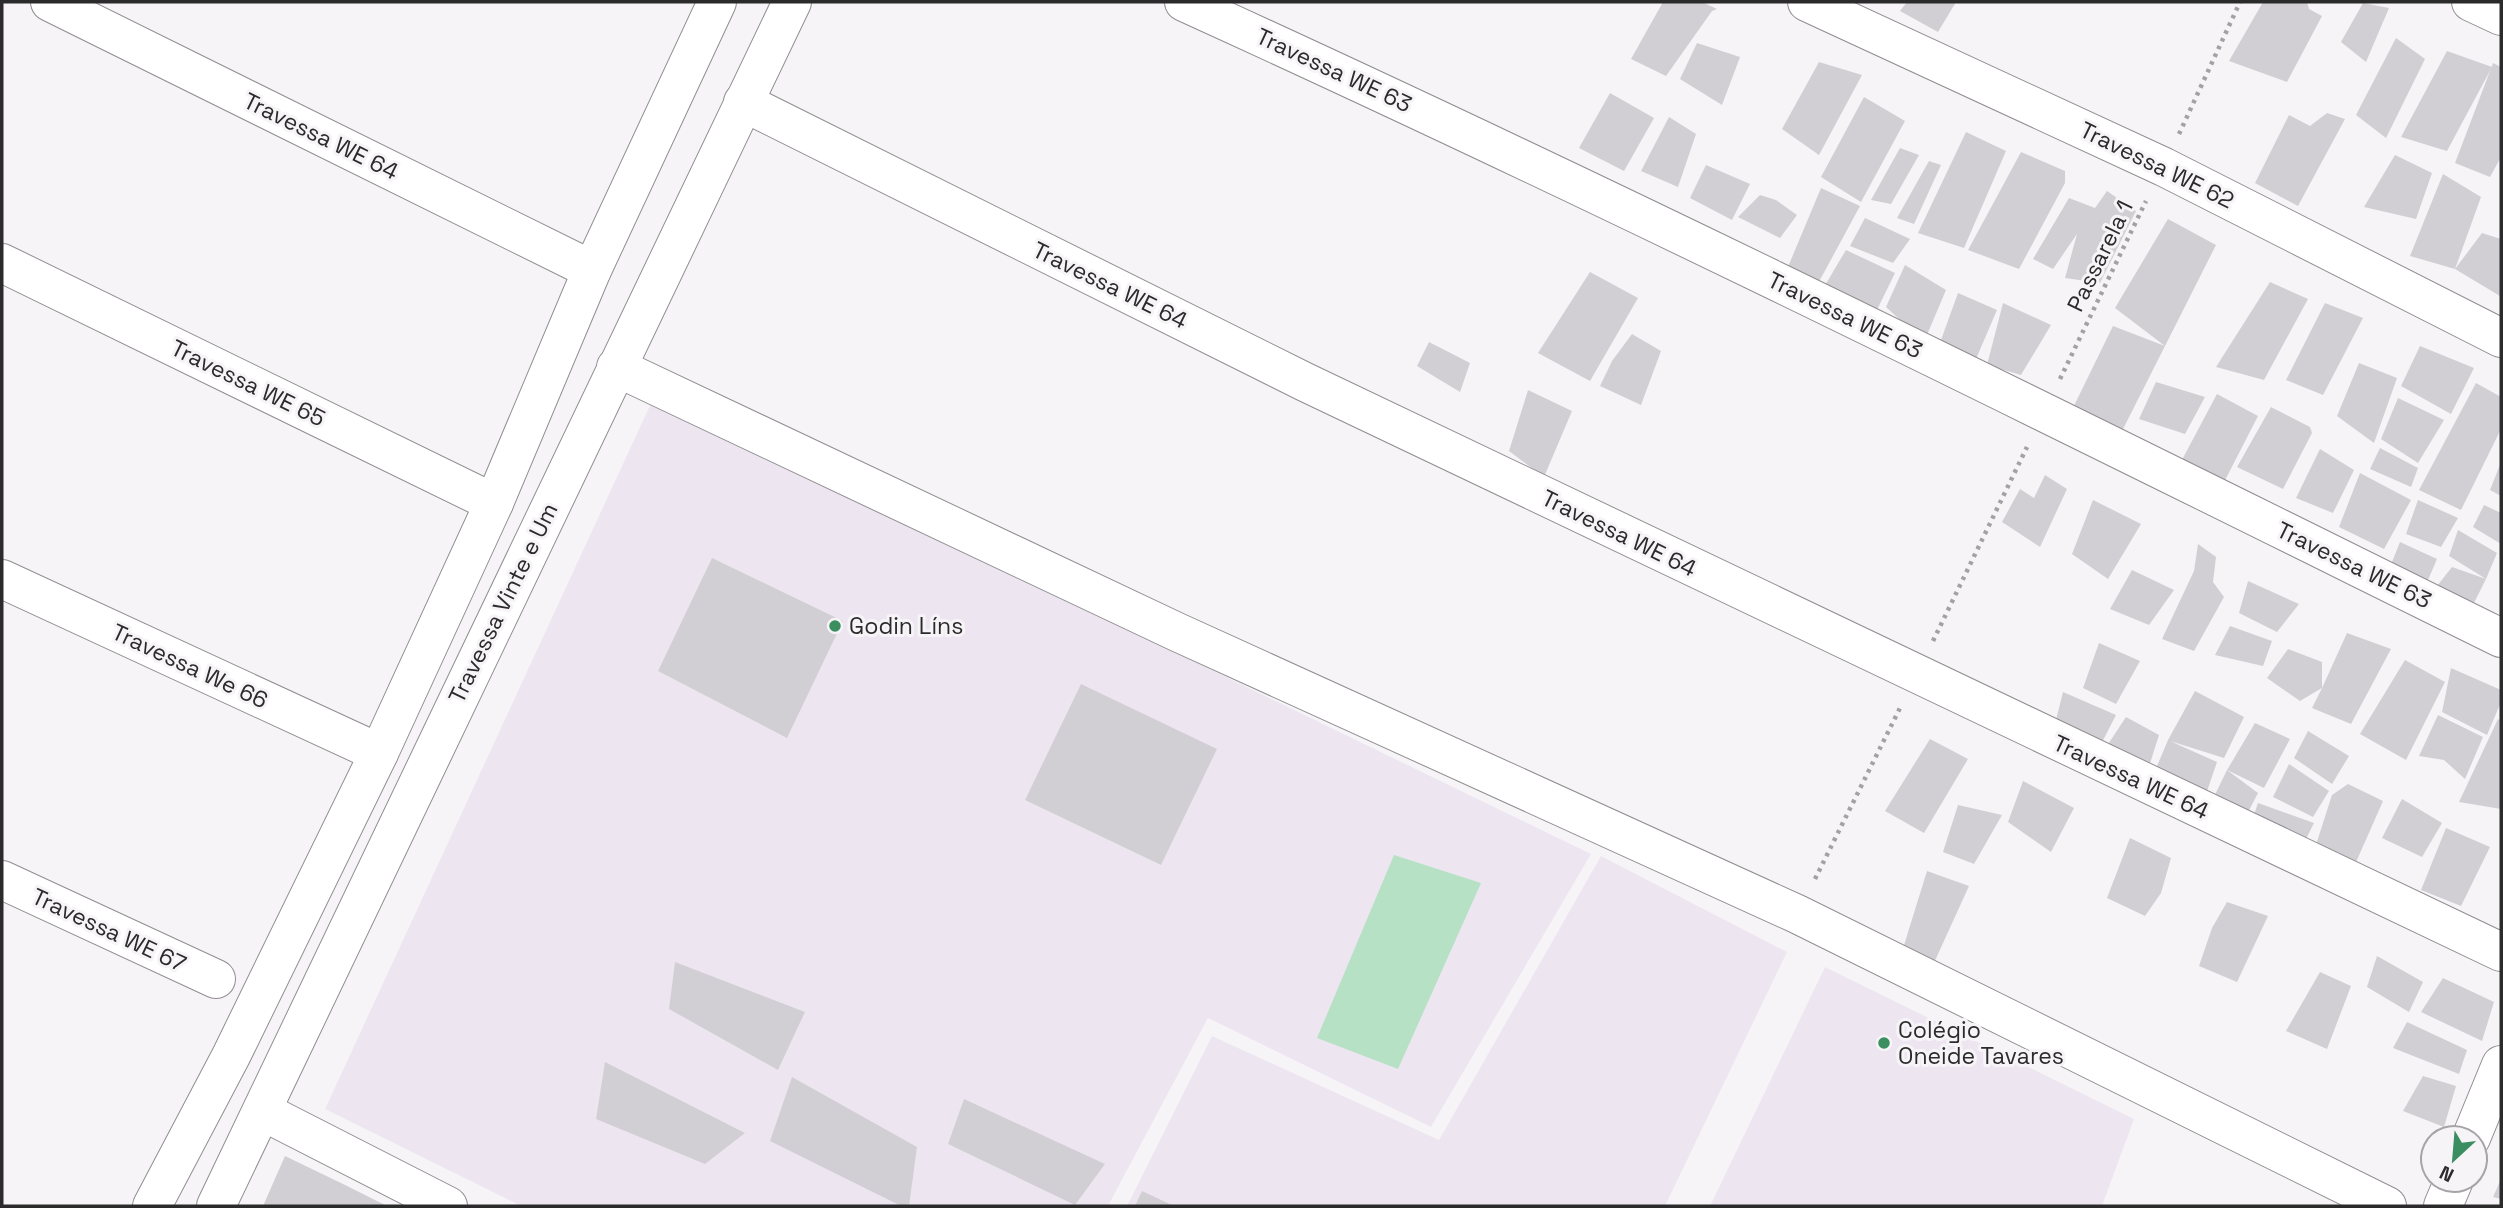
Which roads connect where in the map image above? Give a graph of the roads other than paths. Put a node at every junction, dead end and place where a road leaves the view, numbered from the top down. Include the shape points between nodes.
1 (50, 2) edge
2 (717, 2) edge
3 (792, 2) edge
4 (1184, 2) edge
5 (1807, 2) edge
6 (2471, 2) edge
7 (2501, 16) edge
8 (743, 102) junction
9 (2, 263) edge
10 (592, 270) junction
11 (2501, 338) edge
12 (616, 368) junction
13 (494, 503) junction
14 (2, 579) edge
15 (2501, 638) edge
16 (379, 753) junction
17 (2, 880) edge
18 (2501, 952) edge
19 (216, 979) dead end
20 (2501, 1065) edge
21 (262, 1111) junction
22 (2477, 1124) edge
23 (178, 1153) junction
24 (223, 1192) edge
25 (152, 1206) edge
26 (448, 1206) edge
27 (2387, 1206) edge

1 - 10 street, Travessa WE 64
2 - 10 street, Travessa Vinte e Um
3 - 8 street, Travessa Vinte e Um
4 - 15 street, Travessa WE 63 via 1433,116
5 - 11 street, Travessa WE 62 via 2164,167
6 - 7 street
8 - 12 street, Travessa Vinte e Um
8 - 18 street, Travessa WE 64 via 1305,382
9 - 13 street, Travessa WE 65
10 - 13 street, Travessa Vinte e Um
12 - 21 street, Travessa Vinte e Um
12 - 27 street via 1177,632 1797,914
13 - 16 street, Travessa Vinte e Um
14 - 16 street, Travessa We 66
16 - 23 street, Travessa Vinte e Um via 231,1056
17 - 19 street, Travessa WE 67
20 - 22 street
21 - 24 street, Travessa Vinte e Um
21 - 26 street
23 - 24 street
23 - 25 street, Travessa Vinte e Um

